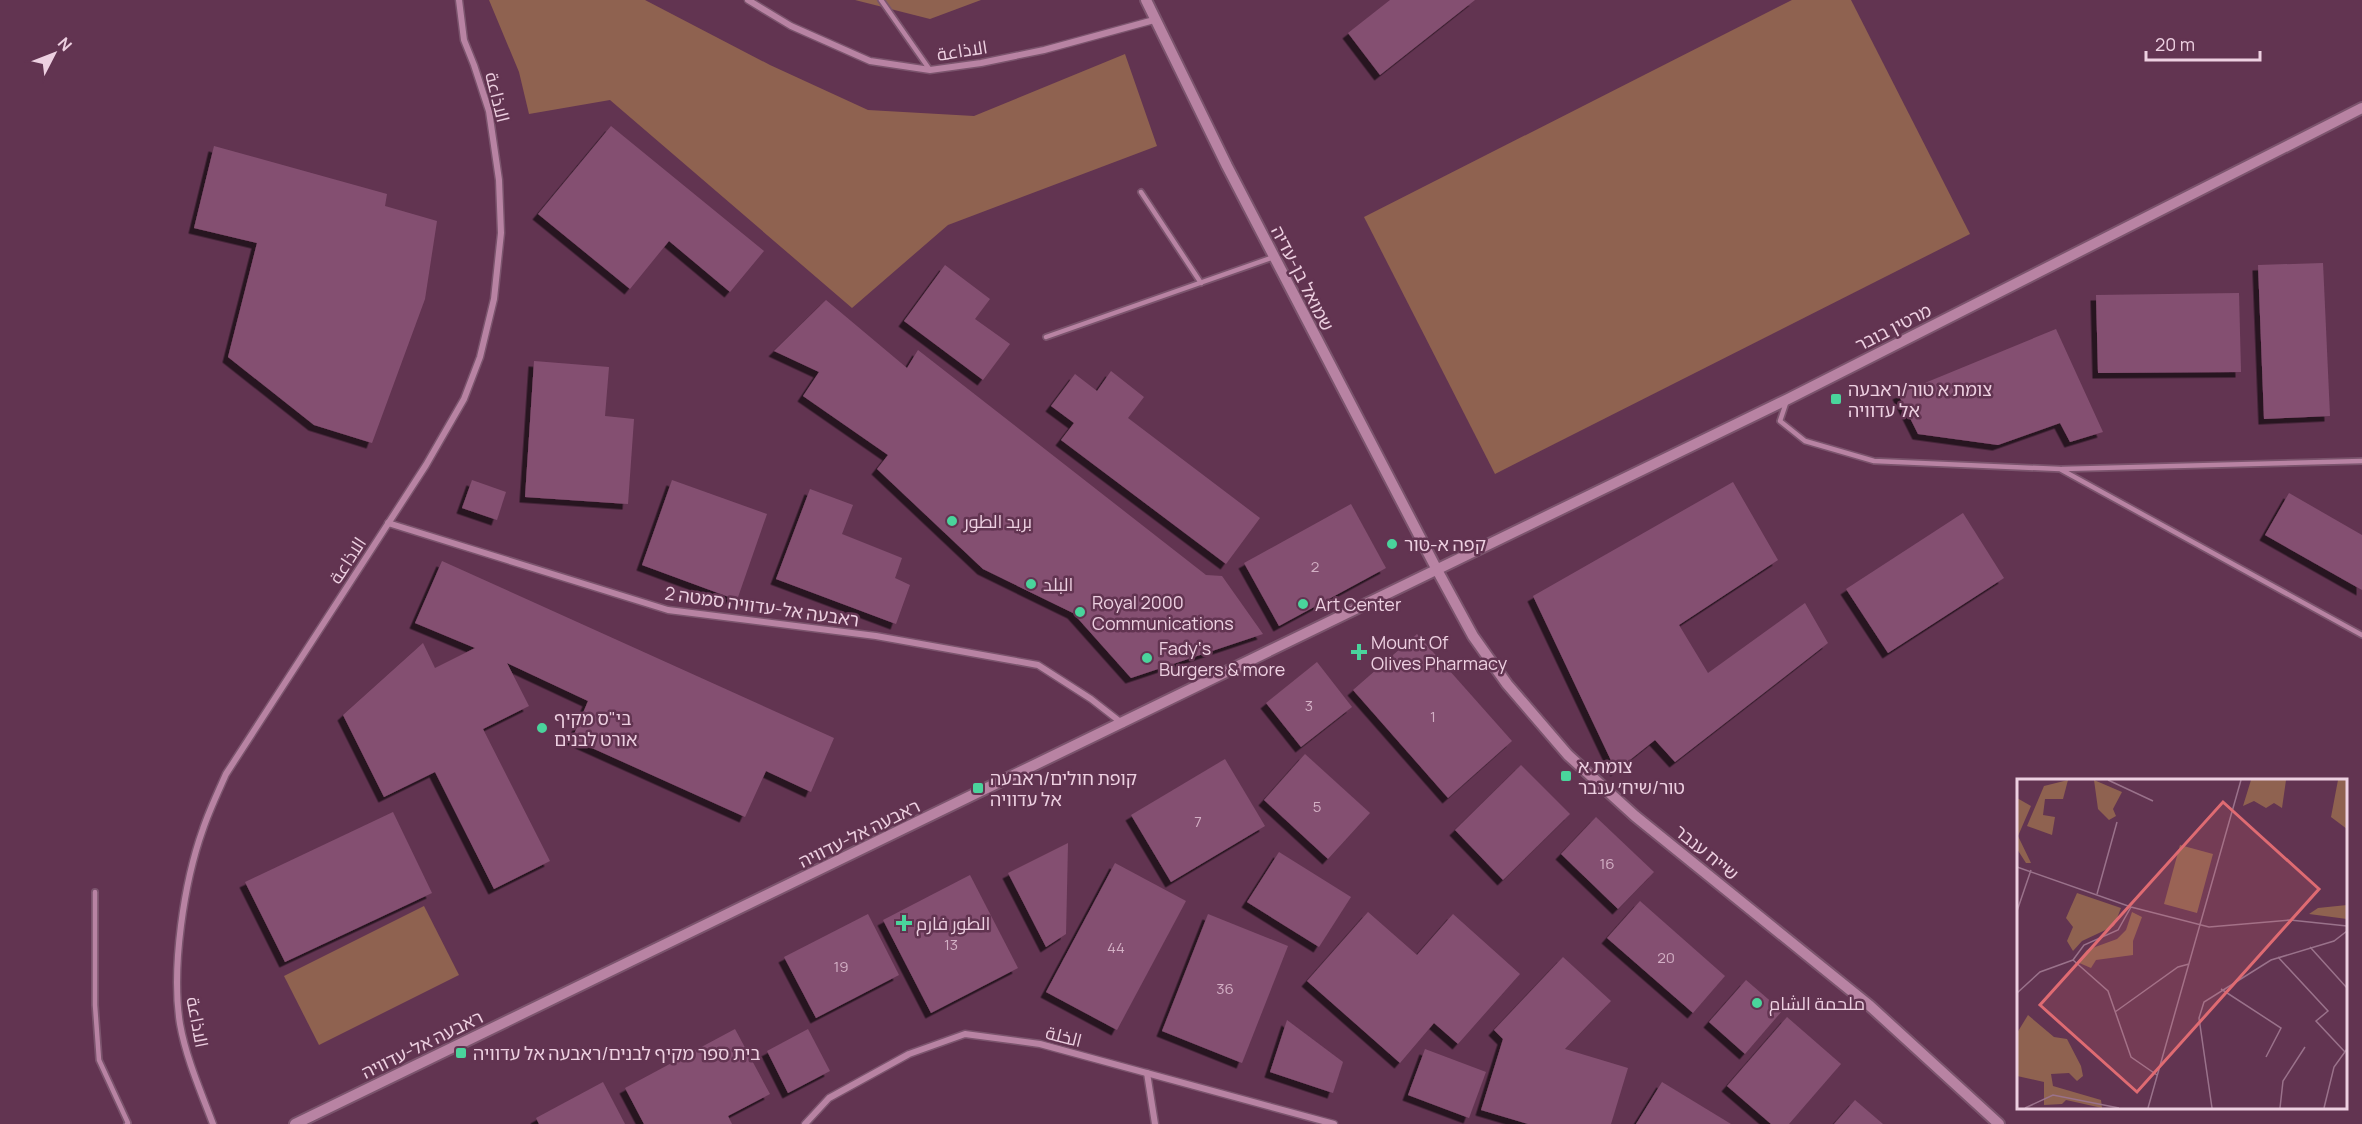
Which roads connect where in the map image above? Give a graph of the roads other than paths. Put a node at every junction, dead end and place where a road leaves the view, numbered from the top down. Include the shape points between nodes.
1 (459, 0) edge
2 (748, 0) edge
3 (881, 0) edge
4 (1146, 0) edge
5 (1154, 20) junction
6 (930, 70) junction
7 (2362, 108) edge
8 (1141, 192) dead end
9 (1274, 257) junction
10 (1201, 283) junction
11 (1046, 337) dead end
12 (1788, 399) junction
13 (2362, 461) edge
14 (2060, 469) junction
15 (388, 523) junction
16 (1436, 568) junction
17 (2362, 635) edge
18 (1123, 724) junction
19 (95, 892) dead end
20 (1147, 1073) junction
21 (127, 1124) edge
22 (213, 1124) edge
23 (295, 1124) edge
24 (805, 1124) edge
25 (1155, 1124) edge
26 (1334, 1124) edge
27 (1999, 1124) edge

1 - 15 street, الاذاعة via 464,40 489,111 499,180 501,233 494,299 480,357 464,399
2 - 6 street, الاذاعة via 791,26 870,61
3 - 6 lane
4 - 5 street, שמואל בן-עדיה
5 - 6 street, الاذاعة via 1044,50
5 - 9 street, שמואל בן-עדיה
7 - 12 street, מרטין בובר
8 - 10 lane
9 - 10 lane
9 - 16 street, שמואל בן-עדיה
10 - 11 lane
12 - 14 lane via 1780,421 1805,441 1874,461
12 - 16 street, מרטין בובר
13 - 14 lane
14 - 17 lane
15 - 18 street, ראבעה אל-עדוויה סמטה 2 via 668,610 876,636 1038,665
15 - 22 street, الاذاعة via 226,774 202,830 187,891 176,991 180,1026
16 - 18 street, ראבעה אל-עדוויה
16 - 27 street, שייח ענבר via 1473,636 1507,684 1568,755 1635,816 1870,1006
18 - 23 street, ראבעה אל-עדוויה
19 - 21 lane via 99,1060
20 - 24 street, الخلة via 1041,1044 966,1034 899,1059 829,1098
20 - 25 street
20 - 26 street, الخلة

